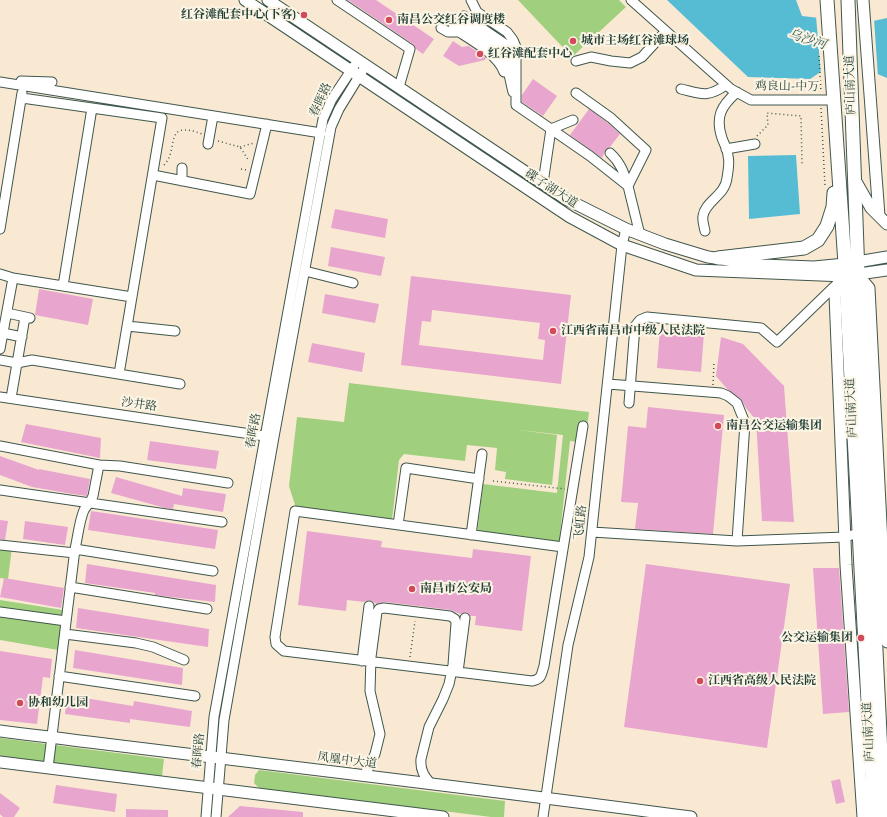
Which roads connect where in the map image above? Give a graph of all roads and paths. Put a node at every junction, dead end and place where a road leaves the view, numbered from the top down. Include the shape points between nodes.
1 (245, 0) edge
2 (268, 0) edge
3 (337, 0) edge
4 (631, 0) edge
5 (827, 0) edge
6 (848, 0) edge
7 (864, 0) edge
8 (471, 1) edge
9 (458, 25) junction
10 (441, 28) dead end
11 (666, 31) junction
12 (576, 61) dead end
13 (362, 62) junction
14 (355, 74) junction
15 (0, 81) edge
16 (52, 82) dead end
17 (726, 85) junction
18 (23, 86) junction
19 (399, 87) junction
20 (681, 89) dead end
21 (576, 92) dead end
22 (737, 92) junction
23 (829, 96) junction
24 (22, 98) junction
25 (516, 105) junction
26 (92, 108) junction
27 (213, 116) junction
28 (573, 120) dead end
29 (267, 124) junction
30 (551, 130) junction
31 (320, 133) junction
32 (263, 140) junction
33 (208, 144) dead end
34 (755, 144) dead end
35 (745, 146) junction
36 (240, 147) dead end
37 (726, 149) junction
38 (610, 153) dead end
39 (838, 155) junction
40 (802, 164) dead end
41 (182, 168) dead end
42 (152, 175) junction
43 (855, 180) junction
44 (182, 181) junction
45 (543, 183) junction
46 (628, 186) junction
47 (825, 186) dead end
48 (883, 220) edge
49 (0, 229) edge
50 (626, 230) junction
51 (705, 231) dead end
52 (640, 235) junction
53 (622, 246) junction
54 (887, 257) edge
55 (718, 258) junction
56 (851, 269) junction
57 (887, 270) edge
58 (304, 271) junction
59 (0, 274) edge
60 (13, 278) junction
61 (353, 283) dead end
62 (63, 286) junction
63 (132, 298) junction
64 (4, 301) edge
65 (7, 313) junction
66 (125, 322) junction
67 (2, 329) edge
68 (176, 331) dead end
69 (22, 337) junction
70 (0, 349) edge
71 (0, 360) edge
72 (714, 362) dead end
73 (17, 363) junction
74 (119, 374) junction
75 (180, 384) dead end
76 (608, 384) junction
77 (630, 386) junction
78 (713, 392) junction
79 (0, 397) edge
80 (11, 398) junction
81 (628, 403) dead end
82 (583, 426) dead end
83 (270, 436) junction
84 (0, 446) edge
85 (482, 454) dead end
86 (99, 465) junction
87 (479, 479) junction
88 (493, 481) dead end
89 (228, 482) dead end
90 (0, 490) edge
91 (573, 490) junction
92 (89, 503) junction
93 (222, 522) dead end
94 (398, 525) junction
95 (592, 532) junction
96 (859, 533) junction
97 (472, 535) junction
98 (845, 537) junction
99 (737, 542) junction
100 (0, 545) edge
101 (563, 547) junction
102 (75, 551) junction
103 (213, 571) dead end
104 (70, 588) junction
105 (369, 606) dead end
106 (207, 609) dead end
107 (0, 612) edge
108 (416, 612) junction
109 (465, 618) dead end
110 (66, 621) junction
111 (64, 634) junction
112 (887, 642) edge
113 (184, 660) dead end
114 (368, 660) junction
115 (409, 667) junction
116 (454, 670) junction
117 (59, 676) junction
118 (196, 696) dead end
119 (0, 730) edge
120 (52, 737) junction
121 (216, 758) junction
122 (0, 762) edge
123 (48, 768) junction
124 (363, 776) junction
125 (431, 784) junction
126 (213, 788) junction
127 (545, 797) junction
128 (206, 817) edge
129 (216, 817) edge
130 (444, 817) edge
131 (543, 817) edge
132 (691, 817) edge
133 (863, 817) edge
134 (874, 817) edge
135 (884, 817) edge

1 - 14 main road, 碟子湖大道
2 - 13 main road, 碟子湖大道
3 - 19 street via 410,49
4 - 11 street, 鸡良山-中万
5 - 23 highway, 庐山南大道
6 - 43 highway, 庐山南大道
7 - 48 main road
8 - 25 street via 477,12 507,32 514,40
9 - 10 street via 448,32
9 - 25 street via 502,65
9 - 25 street via 505,44
11 - 12 street via 642,57 630,63 591,57
11 - 17 street, 鸡良山-中万
13 - 14 street, 春晖路
13 - 19 main road, 碟子湖大道
14 - 31 street, 春晖路 via 332,99
14 - 53 main road, 碟子湖大道 via 570,217
14 - 58 street, 春晖路 via 331,127
15 - 16 street
15 - 18 street
17 - 20 street via 715,92 700,94
17 - 22 street, 鸡良山-中万
18 - 24 street
18 - 27 street
19 - 45 main road, 碟子湖大道
21 - 46 street via 611,118 646,150
22 - 23 street, 鸡良山-中万 via 751,100
22 - 37 street via 727,100 721,111 719,123
23 - 39 highway, 庐山南大道
23 - 47 path
24 - 26 street
24 - 49 street
25 - 30 street
26 - 42 street via 162,118
26 - 62 street
27 - 29 street
27 - 33 street
28 - 30 street
29 - 31 street
29 - 32 street
30 - 45 street
30 - 46 street
31 - 83 street, 春晖路
32 - 36 path
32 - 44 street via 250,194
34 - 35 street
35 - 37 street
35 - 40 path via 768,125 767,114 801,116
37 - 51 street via 729,156 726,185 703,215
38 - 46 street via 622,167
39 - 55 highway via 833,207 827,226 818,240 804,248
39 - 56 highway, 庐山南大道
41 - 44 street
42 - 44 street
42 - 63 street
43 - 48 main road via 871,208
43 - 56 highway, 庐山南大道
45 - 50 main road, 碟子湖大道 via 566,199
46 - 52 street
50 - 52 main road, 碟子湖大道
50 - 53 street, 飞虹路
52 - 55 main road, 碟子湖大道
53 - 56 main road, 碟子湖大道 via 696,270
53 - 76 street, 飞虹路
54 - 56 main road, 碟子湖大道
55 - 56 main road, 碟子湖大道 via 762,266
56 - 57 main road, 碟子湖大道
56 - 77 street via 777,342 761,328 647,317 640,320 635,326
56 - 96 highway, 庐山南大道
56 - 98 main road via 835,295
56 - 112 main road via 869,288
56 - 135 highway, 庐山南大道
58 - 61 street
58 - 83 street, 春晖路
59 - 60 street
60 - 62 street
60 - 64 street
62 - 63 street
63 - 66 street
64 - 65 street
65 - 67 street
65 - 69 street via 28,318
66 - 68 street
66 - 74 street via 121,336
67 - 69 street
67 - 70 street
69 - 73 street
71 - 73 street
72 - 78 path
73 - 74 street via 32,360
73 - 80 street
74 - 75 street
76 - 77 street
76 - 95 street, 飞虹路
77 - 78 street
77 - 81 street
78 - 99 street via 728,396 737,403 745,423
79 - 80 street, 沙井路
80 - 83 street, 沙井路
82 - 91 street
83 - 121 street, 春晖路
84 - 86 street
85 - 87 street
86 - 89 street
86 - 92 street via 92,500
87 - 94 street via 406,468
87 - 97 street
88 - 91 path
90 - 92 street
91 - 101 street
92 - 93 street
92 - 102 street via 82,518
94 - 97 street
94 - 114 street via 296,511 275,637 276,644 284,651
95 - 99 street
95 - 127 street, 飞虹路 via 589,557 568,645
96 - 98 street
96 - 134 highway, 庐山南大道
97 - 101 street
98 - 99 street
98 - 133 main road
100 - 102 street
101 - 116 street via 541,676 538,680
102 - 103 street
102 - 104 street
104 - 106 street
104 - 110 street
105 - 114 street
107 - 110 street
108 - 114 street via 379,609
108 - 115 path
108 - 116 street via 450,616 455,619
109 - 116 street
110 - 111 street
111 - 113 street via 136,643
111 - 117 street
114 - 115 street
114 - 124 street via 370,691 380,734 375,754
115 - 116 street
116 - 125 street via 429,727 421,759 422,775
117 - 118 street
117 - 120 street
119 - 120 main road, 凤凰中大道
120 - 121 main road, 凤凰中大道
120 - 123 street
121 - 124 main road, 凤凰中大道
121 - 126 street, 春晖路
122 - 123 main road
123 - 126 main road
124 - 125 main road, 凤凰中大道
125 - 127 main road, 凤凰中大道
126 - 128 street, 春晖路
126 - 129 street, 春晖路
126 - 130 main road
127 - 131 street, 飞虹路
127 - 132 main road, 凤凰中大道

